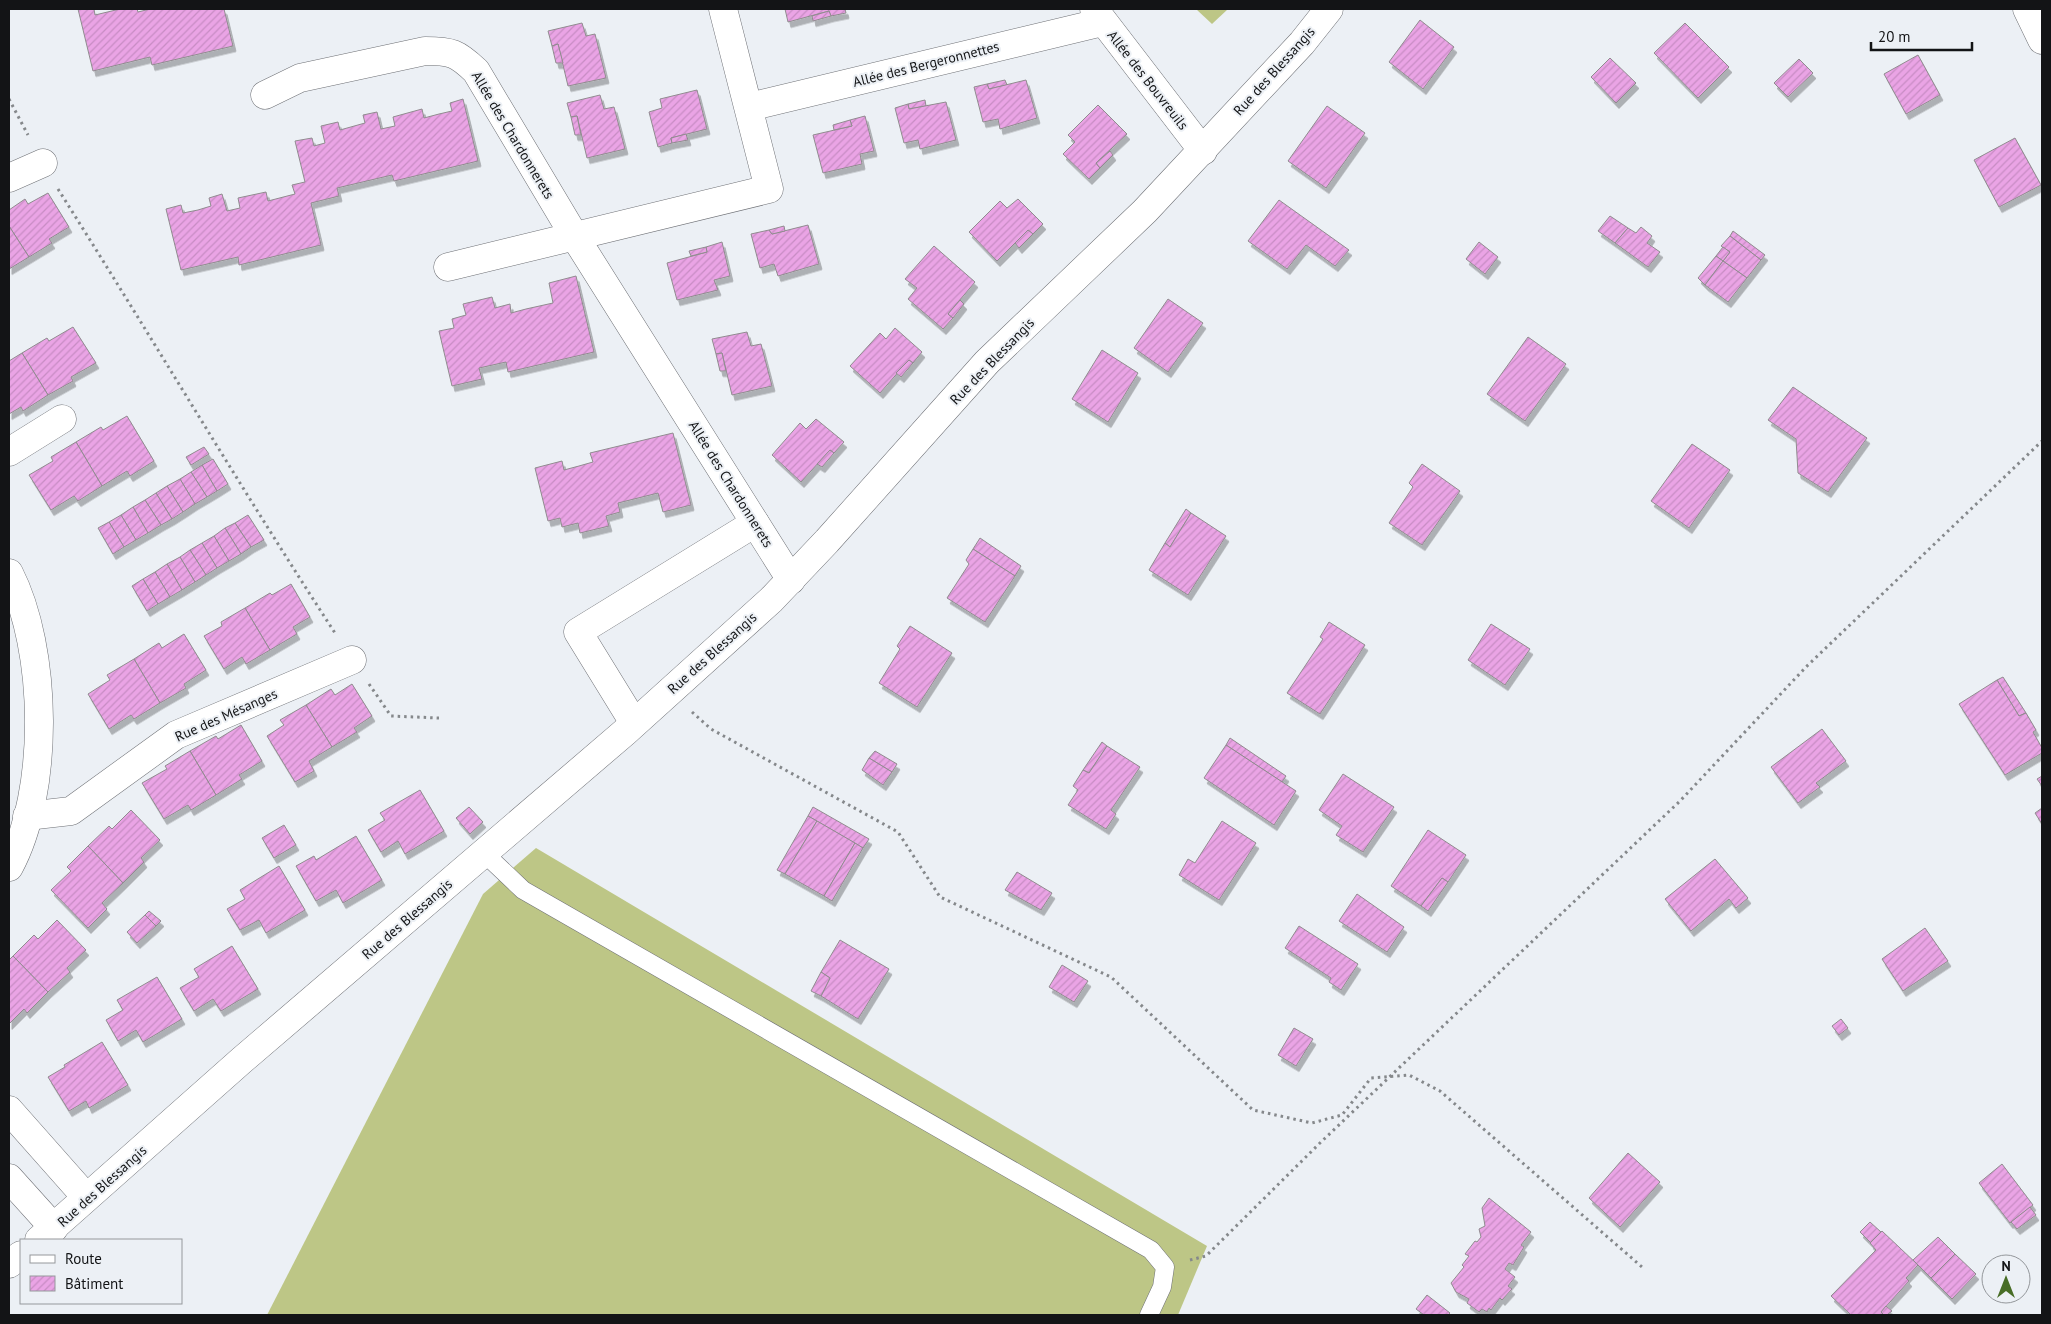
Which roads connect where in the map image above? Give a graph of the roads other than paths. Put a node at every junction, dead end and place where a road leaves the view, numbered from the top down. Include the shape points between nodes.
1 (724, 9) edge
2 (1329, 9) edge
3 (2027, 9) edge
4 (1098, 15) edge
5 (2042, 40) edge
6 (265, 95) dead end
7 (749, 107) junction
8 (1203, 150) junction
9 (42, 164) road end
10 (9, 178) edge
11 (575, 237) junction
12 (448, 266) dead end
13 (62, 419) dead end
14 (9, 452) edge
15 (755, 523) junction
16 (9, 573) edge
17 (791, 580) junction
18 (352, 660) road end
19 (634, 723) junction
20 (27, 816) junction
21 (484, 853) junction
22 (9, 867) edge
23 (9, 1110) edge
24 (9, 1178) edge
25 (86, 1197) junction
26 (47, 1234) edge
27 (20, 1256) edge
28 (9, 1264) edge
29 (1149, 1315) edge

1 - 7 street
2 - 8 street, Rue des Blessangis via 1302,43
3 - 5 street
4 - 7 street, Allée des Bergeronnettes
4 - 8 street, Allée des Bouvreuils
6 - 11 street, Allée des Chardonnerets via 300,78 425,51 444,51 461,56 476,71
7 - 11 street via 769,189
8 - 17 street, Rue des Blessangis via 1145,211 987,362
9 - 10 street
11 - 12 street
11 - 15 street, Allée des Chardonnerets
13 - 14 street
15 - 17 street, Allée des Chardonnerets
15 - 19 street via 578,632
16 - 20 street via 20,594 31,633 38,687 40,744
17 - 19 street, Rue des Blessangis
18 - 20 street, Rue des Mésanges via 176,735 71,811
19 - 21 street, Rue des Blessangis
20 - 22 street
21 - 25 street, Rue des Blessangis
21 - 29 lane via 523,890 1152,1250 1165,1267 1162,1287
23 - 25 street
24 - 26 street
25 - 26 street, Rue des Blessangis
27 - 28 street

